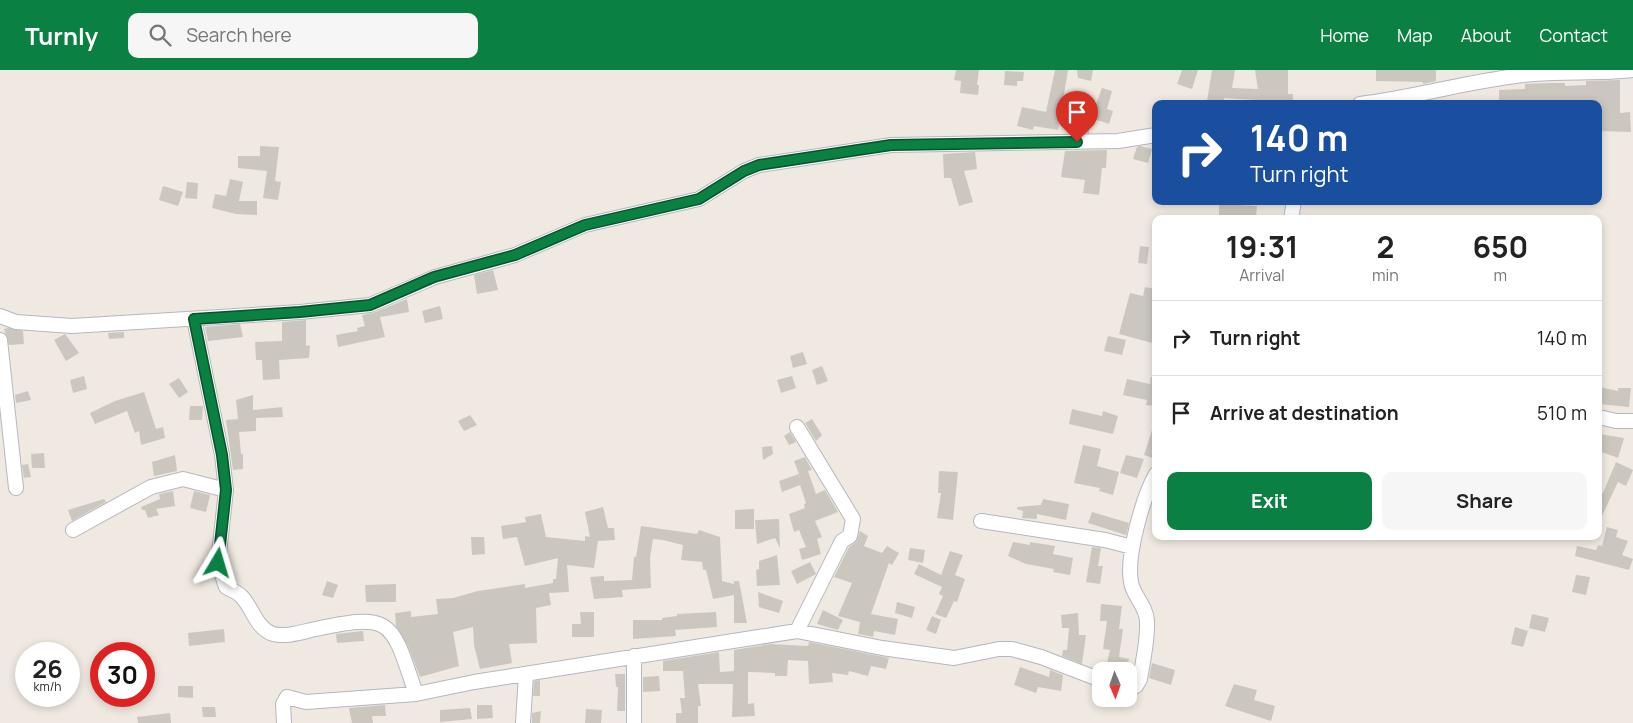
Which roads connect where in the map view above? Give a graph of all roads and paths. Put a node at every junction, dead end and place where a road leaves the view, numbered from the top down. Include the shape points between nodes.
1 (1633, 70) edge
2 (1383, 100) edge
3 (1152, 136) edge
4 (0, 316) edge
5 (194, 319) junction
6 (0, 340) edge
7 (1602, 418) edge
8 (1633, 421) edge
9 (797, 427) dead end
10 (1152, 486) edge
11 (16, 488) dead end
12 (226, 490) junction
13 (981, 521) dead end
14 (73, 530) dead end
15 (1132, 547) junction
16 (797, 631) junction
17 (634, 656) junction
18 (526, 674) junction
19 (1092, 676) edge
20 (1138, 682) edge
21 (416, 694) junction
22 (284, 723) edge
23 (523, 723) edge
24 (634, 723) edge

1 - 2 street via 1534,74
3 - 5 street via 1118,142 891,145 759,165 699,199 585,225 515,255 434,277 370,305
4 - 5 street via 16,322 72,326
5 - 12 street via 222,455
6 - 11 street
7 - 8 street
9 - 16 street via 852,519 850,536 842,541
10 - 15 street
12 - 14 street via 183,479 151,487
12 - 21 street via 218,563 226,587 241,595 260,626 281,635 360,621 386,626 399,642
13 - 15 street
15 - 20 street via 1129,565 1131,584 1147,621
16 - 17 street
16 - 19 street via 954,658 1012,649 1041,656
17 - 18 street
17 - 24 street
18 - 21 street
18 - 23 street
21 - 22 street via 306,702 287,697 283,704

